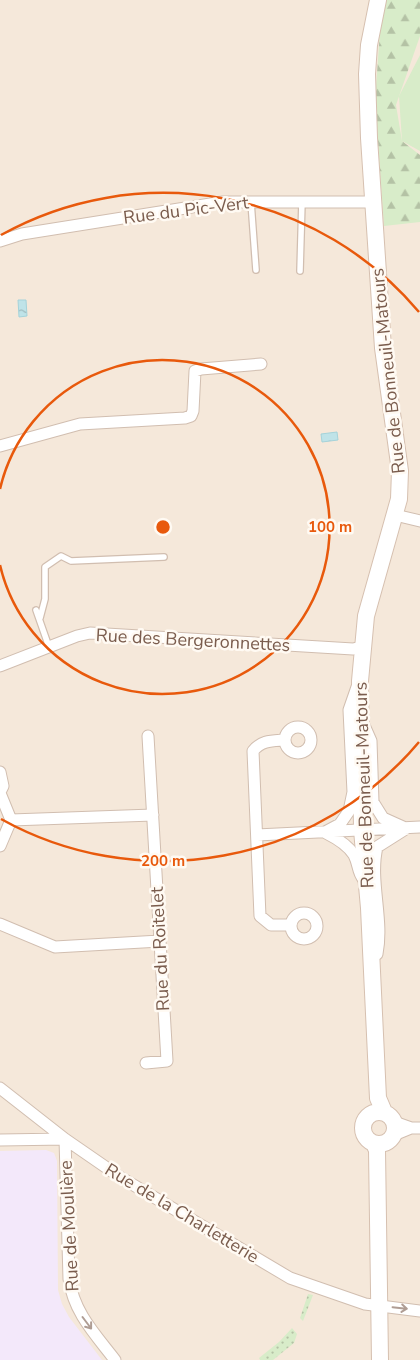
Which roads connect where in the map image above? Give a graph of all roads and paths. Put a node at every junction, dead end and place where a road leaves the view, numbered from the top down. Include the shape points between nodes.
1 (378, 0) edge
2 (251, 201) junction
3 (302, 201) junction
4 (373, 202) junction
5 (0, 241) edge
6 (256, 270) dead end
7 (300, 271) dead end
8 (261, 364) dead end
9 (0, 446) edge
10 (395, 515) junction
11 (420, 521) edge
12 (164, 557) dead end
13 (36, 610) dead end
14 (40, 618) junction
15 (49, 647) junction
16 (361, 648) junction
17 (0, 666) edge
18 (360, 681) junction
19 (360, 716) junction
20 (148, 736) dead end
21 (285, 740) dead end
22 (0, 772) edge
23 (0, 792) edge
24 (153, 816) junction
25 (11, 820) junction
26 (407, 828) junction
27 (420, 828) edge
28 (362, 830) junction
29 (325, 832) junction
30 (257, 835) junction
31 (0, 846) edge
32 (367, 883) junction
33 (0, 924) edge
34 (290, 925) dead end
35 (160, 941) junction
36 (373, 975) junction
37 (146, 1063) dead end
38 (0, 1088) edge
39 (382, 1128) junction
40 (416, 1128) edge
41 (65, 1139) junction
42 (0, 1140) edge
43 (381, 1305) junction
44 (420, 1310) edge
45 (115, 1360) edge
46 (380, 1360) edge

1 - 4 main road, Rue de Bonneuil-Matours via 367,74
2 - 3 street, Rue du Pic-Vert
2 - 5 street, Rue du Pic-Vert via 223,202 22,234
2 - 6 lane
3 - 4 street, Rue du Pic-Vert
3 - 7 lane
4 - 10 main road, Rue de Bonneuil-Matours via 383,348 399,456 399,499
8 - 9 street via 195,371 193,411 185,418 80,424
10 - 11 street
10 - 16 main road, Rue de Bonneuil-Matours via 366,616
12 - 14 lane via 70,561 61,556 45,567 45,599
13 - 14 lane
14 - 15 lane
15 - 16 street, Rue des Bergeronnettes via 82,634 98,633
15 - 17 street, Rue des Bergeronnettes
16 - 18 main road, Rue de Bonneuil-Matours
18 - 19 main road, Rue de Bonneuil-Matours
18 - 29 street via 349,710 353,792 348,812 340,824
19 - 26 street via 370,741 373,802 383,818
19 - 28 main road, Rue de Bonneuil-Matours
20 - 24 street, Rue du Roitelet
21 - 30 street via 266,741 253,751
22 - 23 street via 3,786
23 - 25 street
24 - 25 street
24 - 35 street, Rue du Roitelet
25 - 31 street
26 - 27 street
26 - 28 street
26 - 36 street via 378,847 374,860 379,946
28 - 29 street
28 - 32 main road, Rue de Bonneuil-Matours
29 - 30 street
29 - 32 street via 351,851 358,873
30 - 34 street via 260,916 272,925
32 - 36 main road, Rue de Bonneuil-Matours
33 - 35 street via 55,947
35 - 37 street, Rue du Roitelet via 167,1061
36 - 39 main road, Rue de Bonneuil-Matours
38 - 41 street, Rue de la Charletterie
39 - 40 street
39 - 43 main road, Rue de Bonneuil-Matours
41 - 42 street
41 - 43 street, Rue de la Charletterie via 120,1177 290,1278 366,1304
41 -> 45 street, Rue de Moulière via 72,1298 80,1314
43 -> 44 street, Rue de la Charletterie
43 - 46 main road, Rue de Bonneuil-Matours

